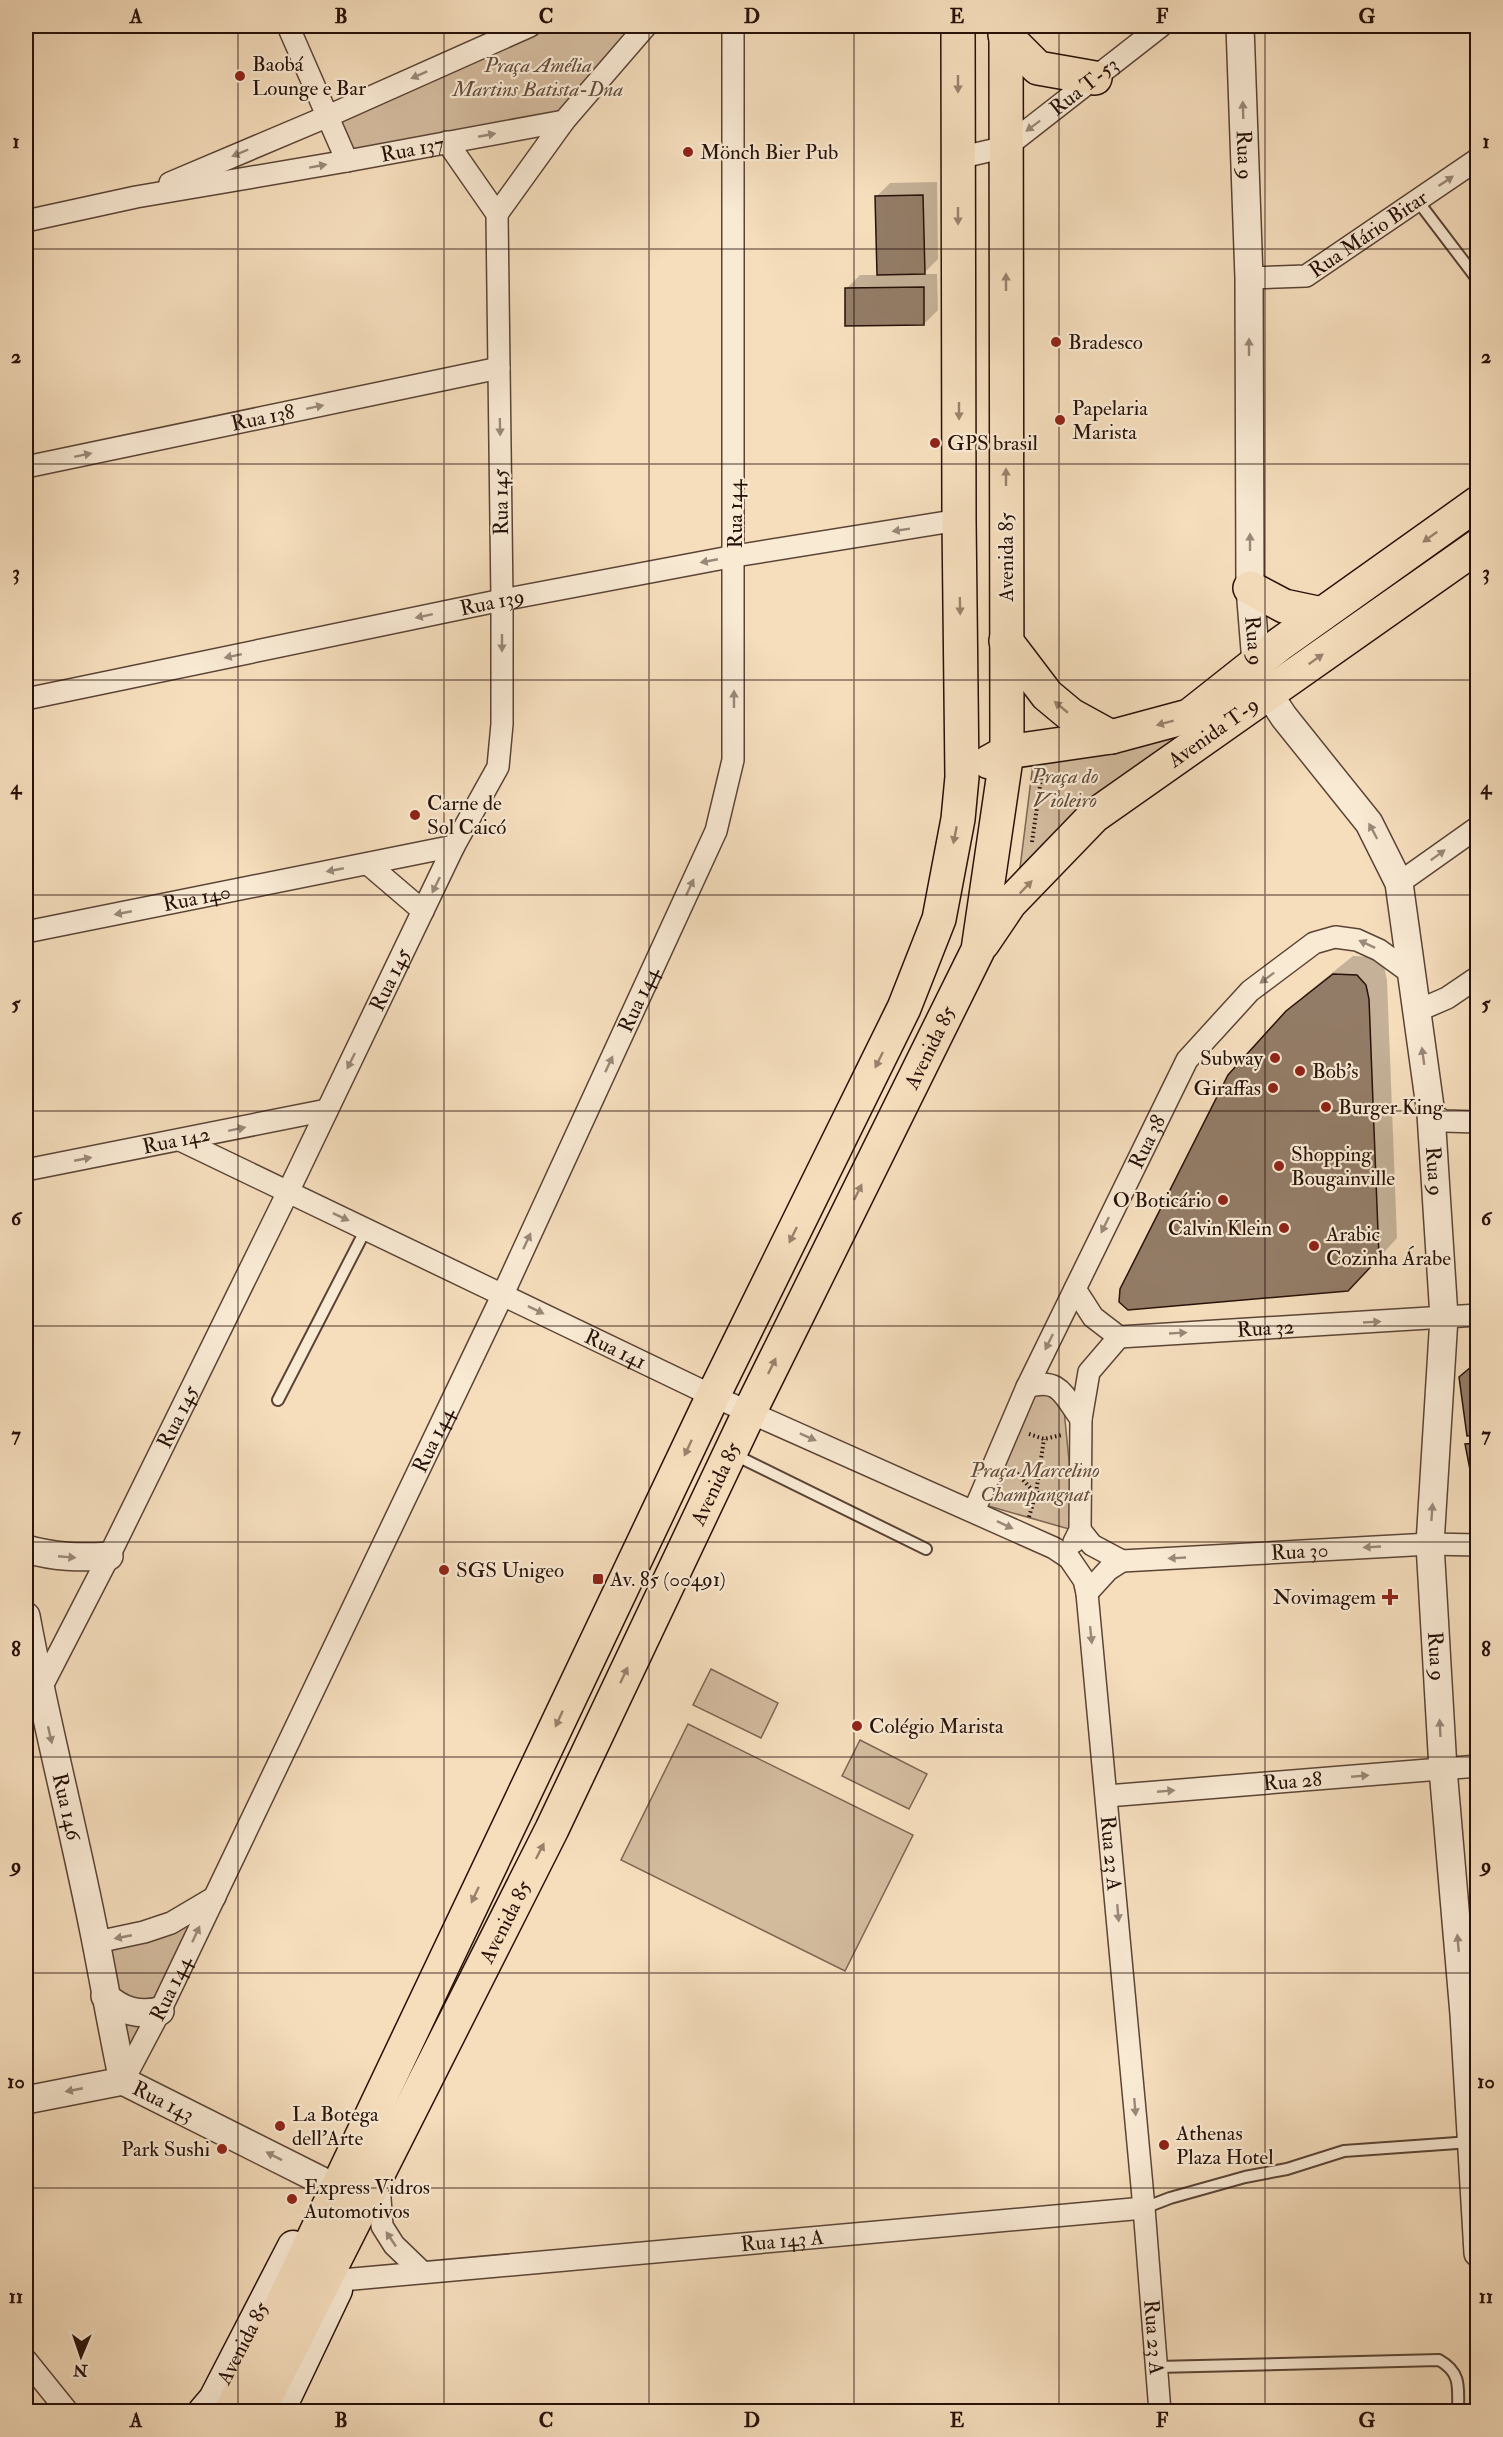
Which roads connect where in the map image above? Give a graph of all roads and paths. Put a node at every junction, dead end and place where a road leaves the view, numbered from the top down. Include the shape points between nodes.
1 (288, 26) edge
2 (530, 26) edge
3 (646, 26) edge
4 (733, 26) edge
5 (958, 26) edge
6 (1161, 26) edge
7 (1240, 26) edge
8 (1005, 30) edge
9 (1095, 78) junction
10 (326, 117) junction
11 (564, 121) junction
12 (447, 142) junction
13 (1006, 147) junction
14 (958, 158) junction
15 (1478, 159) edge
16 (347, 161) junction
17 (136, 197) junction
18 (1417, 200) junction
19 (497, 214) junction
20 (26, 221) edge
21 (1474, 275) dead end
22 (1249, 278) junction
23 (499, 368) junction
24 (26, 467) edge
25 (1478, 503) edge
26 (959, 520) junction
27 (1478, 546) edge
28 (735, 556) junction
29 (1250, 588) junction
30 (502, 600) junction
31 (1322, 614) junction
32 (1006, 641) junction
33 (1256, 663) junction
34 (1268, 693) junction
35 (26, 699) edge
36 (1112, 737) junction
37 (1006, 752) junction
38 (1043, 766) dead end
39 (962, 777) junction
40 (1478, 827) edge
41 (454, 846) junction
42 (1030, 853) dead end
43 (368, 864) junction
44 (1399, 883) junction
45 (423, 911) junction
46 (26, 932) edge
47 (978, 950) junction
48 (1412, 974) junction
49 (1478, 977) edge
50 (1418, 1011) junction
51 (327, 1110) junction
52 (1431, 1114) junction
53 (1478, 1122) edge
54 (180, 1140) junction
55 (26, 1170) edge
56 (288, 1192) junction
57 (366, 1229) junction
58 (1075, 1289) junction
59 (503, 1294) junction
60 (1478, 1315) edge
61 (1444, 1317) junction
62 (1119, 1337) junction
63 (1027, 1388) junction
64 (713, 1396) junction
65 (278, 1400) dead end
66 (750, 1411) junction
67 (1071, 1422) junction
68 (1023, 1426) dead end
69 (1062, 1435) junction
70 (1044, 1439) junction
71 (1064, 1446) dead end
72 (730, 1453) junction
73 (1006, 1462) dead end
74 (1069, 1491) dead end
75 (1036, 1493) junction
76 (974, 1511) junction
77 (1028, 1518) dead end
78 (1080, 1530) junction
79 (1430, 1544) junction
80 (1478, 1545) edge
81 (1054, 1548) junction
82 (26, 1549) edge
83 (926, 1549) dead end
84 (109, 1556) junction
85 (1122, 1561) junction
86 (1087, 1593) junction
87 (26, 1616) edge
88 (40, 1690) junction
89 (1478, 1766) edge
90 (1443, 1769) junction
91 (1107, 1796) junction
92 (214, 1897) junction
93 (96, 1942) junction
94 (447, 1955) junction
95 (476, 1978) junction
96 (105, 1996) junction
97 (160, 2011) junction
98 (1471, 2013) edge
99 (123, 2080) junction
100 (26, 2100) edge
101 (1471, 2142) junction
102 (326, 2182) junction
103 (380, 2198) junction
104 (1144, 2208) junction
105 (1478, 2253) edge
106 (421, 2271) junction
107 (342, 2280) junction
108 (26, 2360) edge
109 (1157, 2367) junction
110 (68, 2412) edge
111 (203, 2412) edge
112 (231, 2412) edge
113 (258, 2412) edge
114 (279, 2412) edge
115 (1160, 2412) edge
116 (1458, 2412) edge

1 - 10 street
2 -> 10 street, Rua 137
3 - 11 street
4 - 28 street, Rua 144
5 -> 14 main road, Avenida 85
6 - 9 street, Rua T-53
22 -> 7 street, Rua 9
8 - 9 main road via 1038,68
8 - 13 main road, Avenida 85
9 -> 13 street, Rua T-53
10 - 16 street
10 -> 17 street, Rua 137
12 -> 11 street, Rua 137
11 - 19 street
12 - 16 street, Rua 137
12 - 19 street
13 - 14 street
32 -> 13 main road, Avenida 85
14 -> 26 main road, Avenida 85
18 -> 15 street, Rua Mário Bitar
17 -> 16 street, Rua 137
17 - 20 street, Rua 137
18 - 21 lane
18 - 22 street, Rua Mário Bitar via 1306,276
19 - 23 street, Rua 145
29 -> 22 street, Rua 9
24 -> 23 street, Rua 138
23 -> 30 street, Rua 145
25 -> 31 main road, Avenida T-9
26 -> 28 street, Rua 139
26 -> 39 main road, Avenida 85
34 -> 27 main road, Avenida T-9
28 -> 30 street, Rua 139
59 -> 28 street, Rua 144 via 716,831 733,760
29 - 31 main road via 1284,606
29 - 33 street, Rua 9
30 -> 35 street, Rua 139
30 -> 41 street, Rua 145 via 498,767
31 - 33 main road, Avenida T-9
36 -> 32 main road via 1071,715 1047,695
32 - 37 main road, Avenida 85
33 - 34 street, Rua 9
33 -> 36 main road, Avenida T-9 via 1189,716
44 -> 34 street, Rua 9 via 1369,823
47 -> 34 main road, Avenida T-9 via 1010,903 1094,816
36 - 37 main road, Avenida T-9
37 - 39 main road, Avenida T-9
37 - 47 main road, Avenida 85
38 - 42 path
39 -> 64 main road, Avenida 85 via 939,919 904,1008
44 -> 40 street
41 - 43 street, Rua 140
41 -> 45 street, Rua 145
43 - 45 street
43 -> 46 street, Rua 140
44 - 48 street, Rua 9
45 -> 51 street, Rua 145
66 -> 47 main road, Avenida 85
48 - 50 street, Rua 9
48 -> 58 street, Rua 38 via 1378,950 1357,940 1335,937 1314,943 1250,991 1187,1060
49 - 50 street
52 -> 50 street, Rua 9
54 -> 51 street, Rua 142
51 - 56 street, Rua 145
52 - 53 street via 1444,1121
52 - 61 street, Rua 9
55 -> 54 street, Rua 142
54 - 56 street, Rua 141
56 -> 57 street, Rua 141
56 - 84 street, Rua 145
57 - 59 street, Rua 141
57 - 65 lane
58 - 62 street via 1093,1317
58 -> 63 street, Rua 38
59 -> 64 street, Rua 141
59 - 92 street, Rua 144
60 - 61 street, Rua 32
62 -> 61 street, Rua 32
79 -> 61 street, Rua 9
62 - 67 street via 1089,1372
63 - 67 street via 1050,1383 1058,1389
63 - 76 street, Rua 38
64 - 66 street, Rua 141
64 -> 94 main road, Avenida 85
66 - 72 main road, Avenida 85
66 -> 76 street, Rua 141
67 - 69 path
67 - 78 street
68 - 70 path via 1033,1437
69 - 70 path
69 - 71 path
70 - 75 path
72 - 83 lane
95 -> 72 main road, Avenida 85 via 552,1829
73 - 75 path
74 - 75 path
75 - 77 path
76 -> 81 street, Rua 141
78 - 81 street via 1071,1544
78 - 85 street via 1092,1545
79 - 80 street, Rua 30
79 -> 85 street, Rua 30
90 -> 79 street, Rua 9
81 - 86 street, Rua 23 A via 1073,1563
82 -> 84 street via 51,1556
84 - 88 street, Rua 145
85 - 86 street
86 -> 91 street, Rua 23 A
87 - 88 street, Rua 146
88 -> 93 street, Rua 146
89 - 90 street, Rua 28
91 -> 90 street, Rua 28
98 -> 90 street, Rua 9
91 -> 104 street, Rua 23 A
92 -> 93 street, Rua 144 via 171,1923
97 -> 92 street, Rua 144
93 - 96 street, Rua 146
94 - 102 main road, Avenida 85 via 413,2000
94 - 112 main road, Avenida 85
95 - 103 main road, Avenida 85 via 470,2015
95 - 113 main road, Avenida 85
96 - 97 street via 130,2012
96 - 99 street, Rua 146
97 - 99 street, Rua 144
98 - 101 street, Rua 9
99 -> 100 street, Rua 143
102 -> 99 street, Rua 143
101 - 104 lane via 1344,2151
101 - 105 street, Rua 9
102 - 111 main road, Avenida 85 via 214,2399
106 -> 103 street via 394,2245 382,2226
103 - 107 main road, Avenida 85
104 - 106 street, Rua 143 A
104 - 109 street, Rua 23 A
106 - 107 street, Rua 143 A
107 - 114 main road, Avenida 85
108 - 110 street
109 - 115 street, Rua 23 A
109 - 116 lane via 1439,2360 1452,2367 1458,2383

